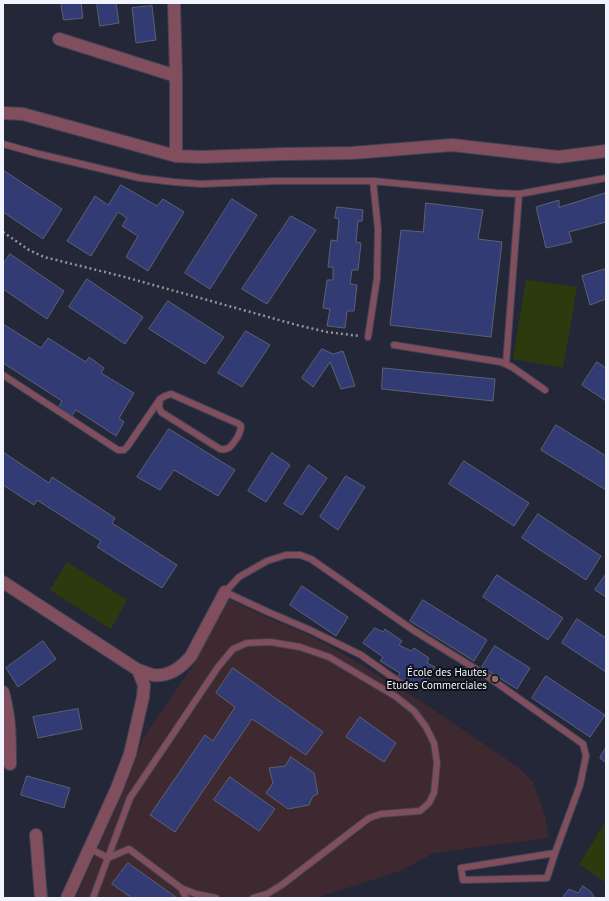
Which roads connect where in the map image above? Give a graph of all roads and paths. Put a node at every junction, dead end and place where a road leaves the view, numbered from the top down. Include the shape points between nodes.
1 (174, 3) edge
2 (58, 39) dead end
3 (176, 76) junction
4 (3, 113) edge
5 (3, 144) edge
6 (606, 151) edge
7 (176, 156) junction
8 (606, 178) edge
9 (373, 181) junction
10 (519, 194) junction
11 (3, 232) edge
12 (368, 337) joint
13 (394, 345) dead end
14 (506, 364) junction
15 (3, 375) edge
16 (546, 390) dead end
17 (160, 399) junction
18 (3, 582) edge
19 (225, 592) junction
20 (138, 670) junction
21 (405, 686) dead end
22 (3, 692) edge
23 (10, 764) dead end
24 (36, 835) dead end
25 (89, 848) junction
26 (555, 853) junction
27 (108, 858) junction
28 (181, 888) junction
29 (41, 898) edge
30 (67, 898) edge
31 (93, 898) edge
32 (186, 898) edge
33 (216, 898) edge
34 (253, 898) edge

1 - 3 street
2 - 3 street
3 - 7 street
4 - 7 street via 23,114
5 - 9 lane via 140,178 174,182 201,184
6 - 7 street via 558,157 452,145 352,153
8 - 10 lane
9 - 10 lane
9 - 12 lane via 378,228 377,278
10 - 14 lane
11 - 12 path via 44,257 297,325
13 - 14 lane
14 - 16 lane
15 - 17 lane via 118,450 128,447
17 - 17 lane via 171,394 239,424 242,426 241,431 231,447 220,449 161,412
18 - 20 street
19 - 20 street via 184,665 163,675 152,675
19 - 21 lane via 361,655
19 - 26 lane via 239,577 267,561 286,555 300,555 311,559 413,630 487,676 583,744 586,756 580,785
20 - 25 street via 144,685 143,697 130,754
22 - 23 street via 10,728
24 - 29 street
25 - 27 lane
25 - 30 street
26 - 26 lane via 461,868 463,880 547,878
27 - 28 lane via 129,850
27 - 31 lane
27 - 34 lane via 130,798 218,667 233,649 246,643 270,642 300,647 329,657 395,696 414,711 434,743 437,763 434,793 429,803 420,811 381,814 369,818 283,884 267,894
28 - 32 lane
28 - 33 lane

